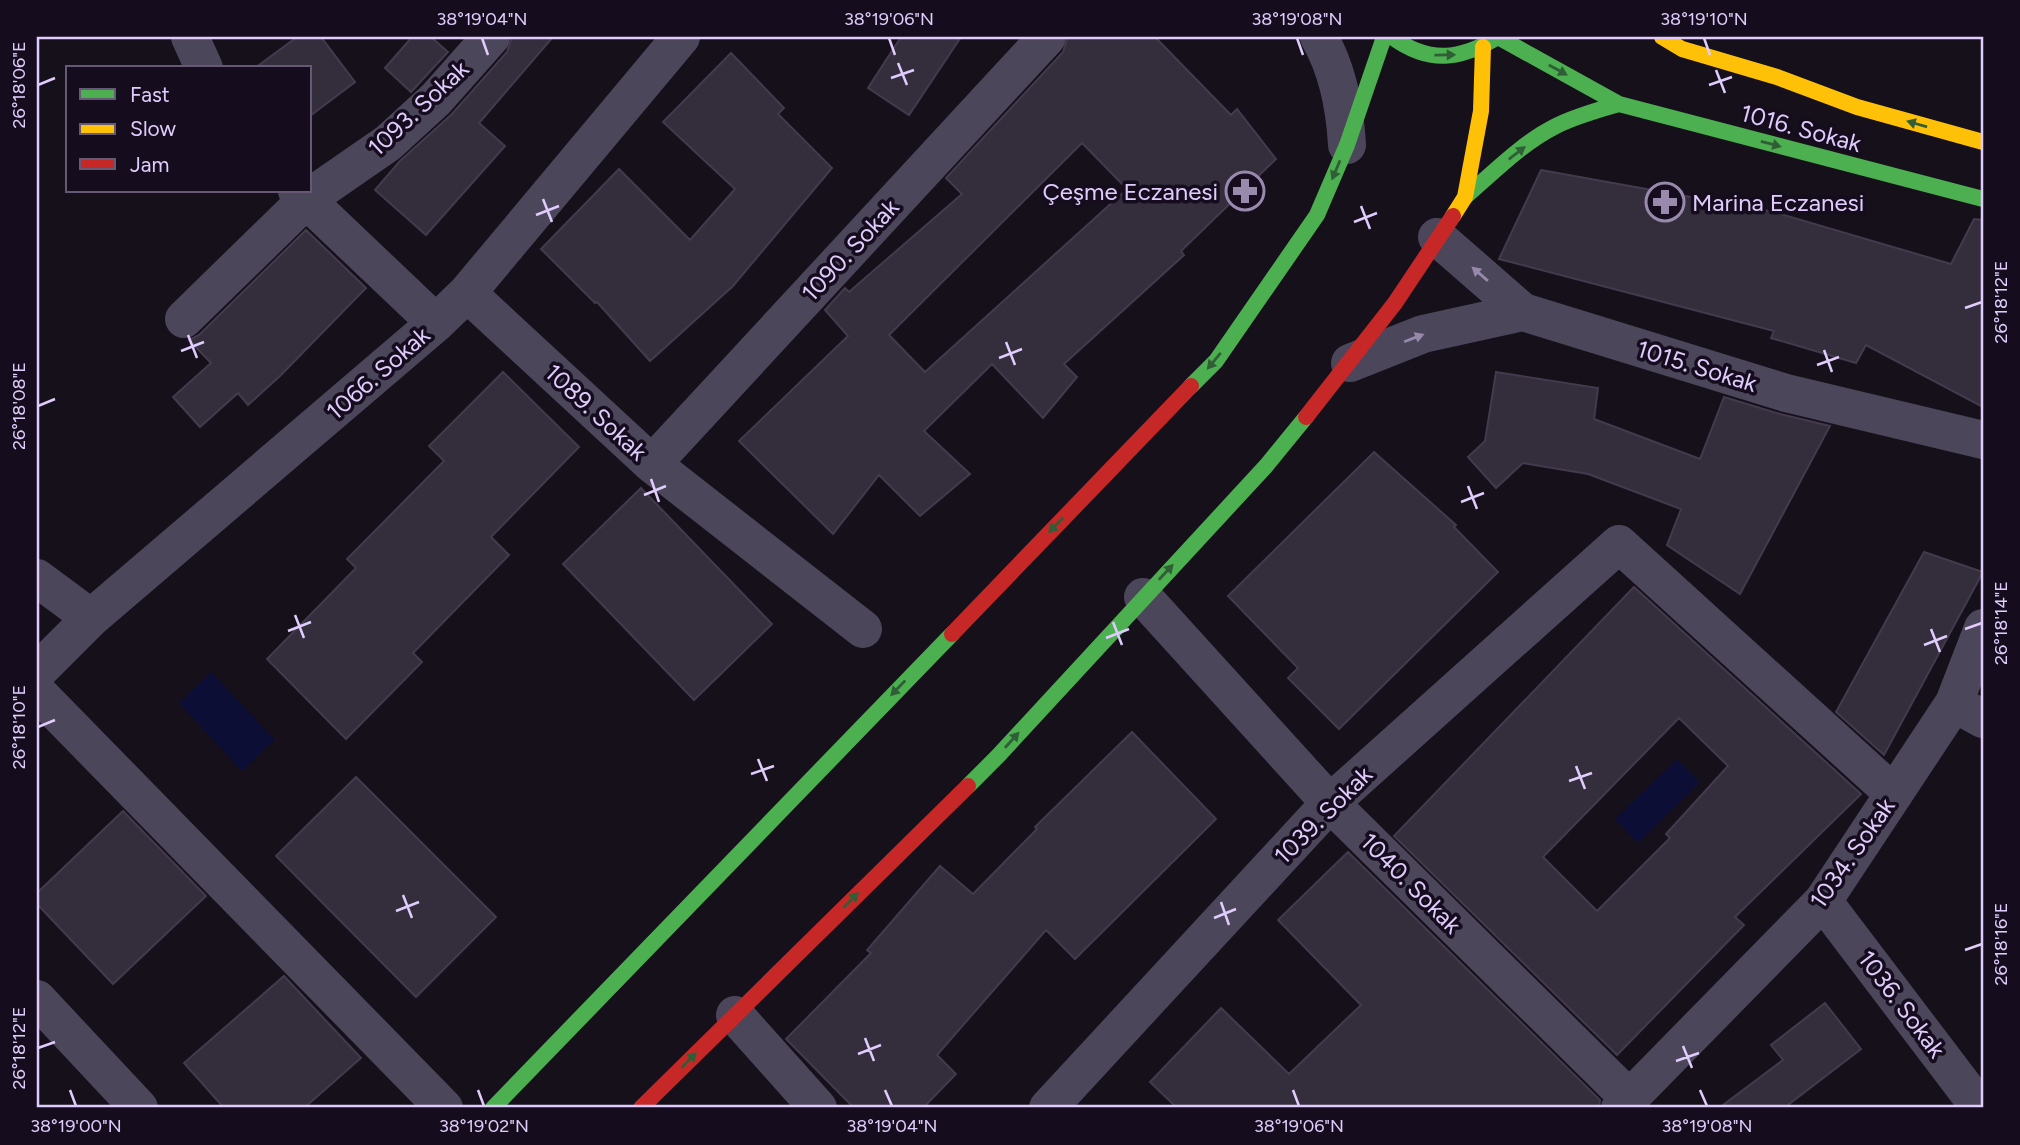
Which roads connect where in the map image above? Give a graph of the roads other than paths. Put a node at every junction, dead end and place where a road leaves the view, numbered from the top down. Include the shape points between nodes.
1 (191, 37) edge
2 (491, 37) edge
3 (681, 37) edge
4 (1047, 37) edge
5 (1319, 37) edge
6 (1384, 37) edge
7 (1392, 37) edge
8 (1498, 37) edge
9 (1662, 37) edge
10 (1678, 43) edge
11 (1483, 47) junction
12 (203, 66) edge
13 (1619, 104) junction
14 (1983, 142) edge
15 (1347, 145) junction
16 (312, 189) edge
17 (302, 195) edge
18 (1465, 197) junction
19 (1983, 199) edge
20 (1437, 237) junction
21 (467, 293) junction
22 (1522, 312) junction
23 (184, 319) dead end
24 (436, 323) junction
25 (1350, 363) junction
26 (1983, 440) edge
27 (652, 464) junction
28 (37, 578) edge
29 (1143, 597) junction
30 (91, 618) junction
31 (1983, 628) edge
32 (863, 629) dead end
33 (37, 672) edge
34 (37, 692) edge
35 (1968, 711) edge
36 (1894, 794) junction
37 (1330, 803) junction
38 (1824, 901) junction
39 (37, 999) edge
40 (735, 1015) junction
41 (1625, 1104) edge
42 (128, 1105) edge
43 (444, 1108) edge
44 (493, 1108) edge
45 (641, 1108) edge
46 (818, 1108) edge
47 (1048, 1108) edge
48 (1980, 1108) edge

1 - 12 street
2 - 16 street, 1093. Sokak via 436,99 388,143
3 - 21 street, 1066. Sokak
4 - 27 street, 1090. Sokak
5 - 15 street via 1339,86
6 - 15 main road
7 -> 11 main road via 1432,56 1467,54
8 - 11 main road
8 -> 13 main road, 1016. Sokak
9 - 10 main road, 1016. Sokak
14 -> 10 main road, 1016. Sokak via 1857,107
11 - 18 main road via 1481,111
18 -> 13 main road via 1546,131
13 -> 19 main road, 1016. Sokak
15 -> 44 main road via 1317,215 1216,360
17 - 23 street, 1093. Sokak
17 - 24 street
18 - 20 main road
22 -> 20 street, 1015. Sokak
20 - 25 main road
21 - 24 street, 1066. Sokak
21 - 27 street, 1089. Sokak
25 -> 22 street via 1423,334
22 - 26 street, 1015. Sokak via 1786,393
24 - 30 street, 1066. Sokak
29 -> 25 main road via 1266,466
27 - 32 street, 1089. Sokak
28 - 30 street
29 - 37 street, 1040. Sokak
40 -> 29 main road via 998,756
30 - 33 street, 1066. Sokak
31 - 35 street, 1034. Sokak
34 - 43 street
35 - 36 street, 1034. Sokak
36 - 37 street, 1039. Sokak via 1619,544
36 - 38 street, 1034. Sokak
37 - 41 street, 1040. Sokak
37 - 47 street, 1039. Sokak
38 - 41 street, 1034. Sokak
38 - 48 street, 1036. Sokak
39 - 42 street
45 -> 40 main road
40 - 46 street

